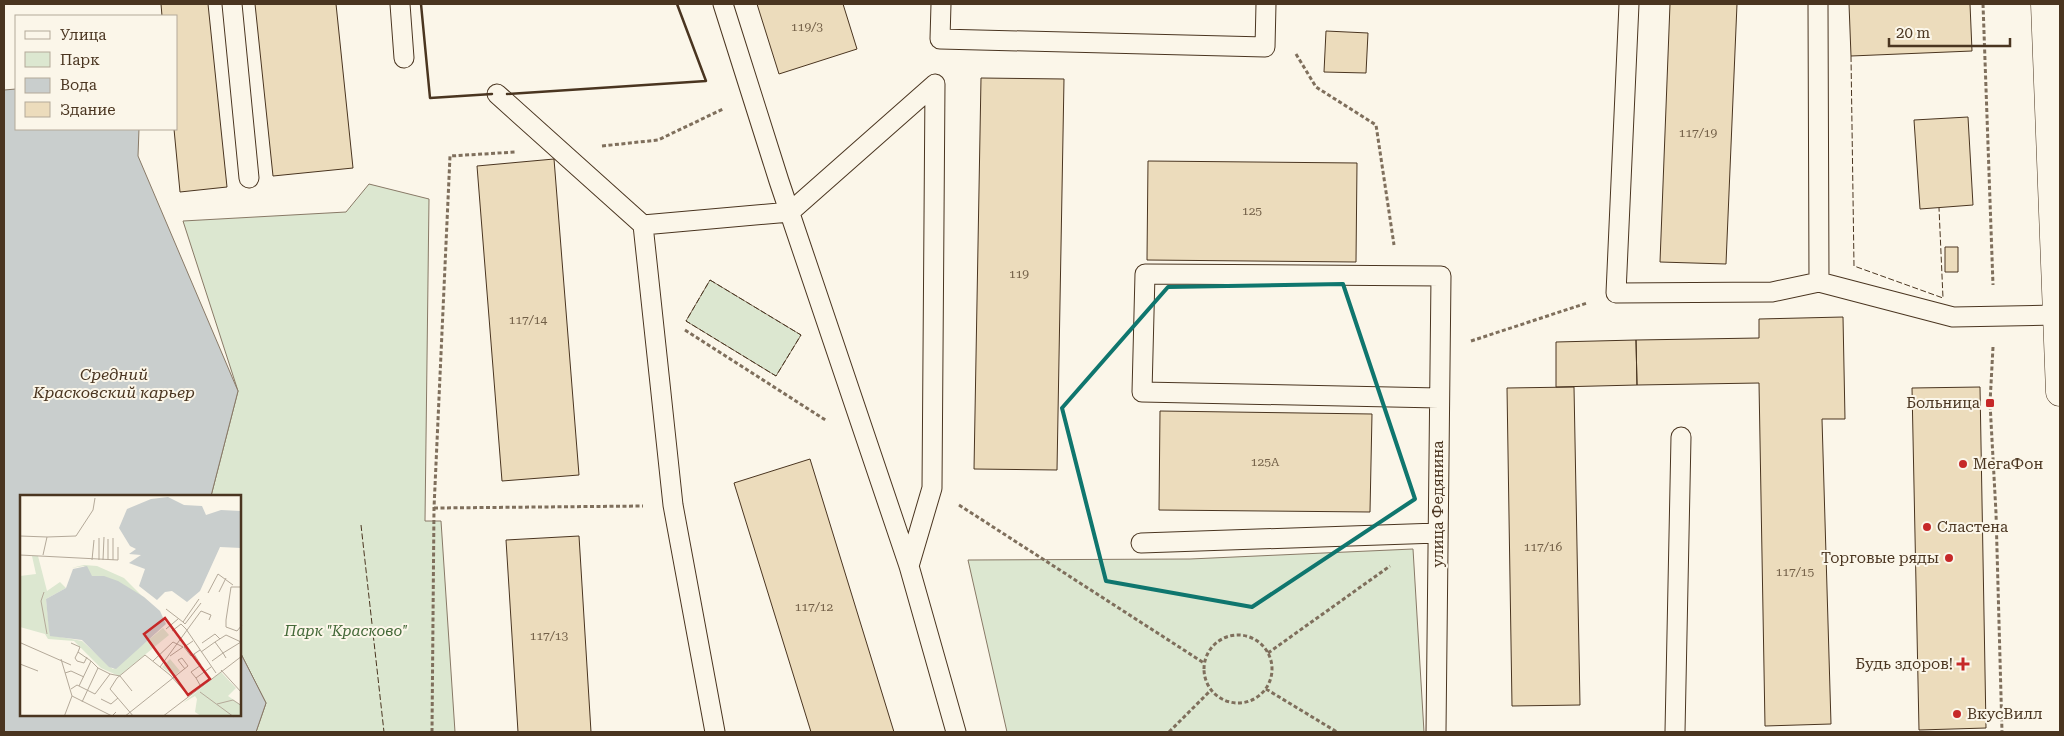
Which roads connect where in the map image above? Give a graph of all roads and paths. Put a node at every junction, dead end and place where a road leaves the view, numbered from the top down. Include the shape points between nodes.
1 (232, 4) edge
2 (400, 4) edge
3 (723, 4) edge
4 (941, 4) edge
5 (1266, 4) edge
6 (1629, 4) edge
7 (1818, 4) edge
8 (1983, 4) edge
9 (2045, 4) edge
10 (1294, 50) dead end
11 (404, 58) dead end
12 (497, 94) dead end
13 (752, 95) junction
14 (559, 150) junction
15 (249, 178) dead end
16 (790, 212) junction
17 (643, 225) junction
18 (1398, 276) junction
19 (1819, 282) junction
20 (1616, 293) junction
21 (2056, 315) junction
22 (1994, 316) junction
23 (1440, 351) junction
24 (2060, 392) edge
25 (1439, 398) junction
26 (1681, 437) dead end
27 (673, 505) junction
28 (434, 508) junction
29 (1438, 533) junction
30 (1141, 543) dead end
31 (909, 566) junction
32 (1268, 653) junction
33 (1266, 689) junction
34 (1211, 690) junction
35 (432, 732) edge
36 (715, 732) edge
37 (956, 732) edge
38 (1169, 732) edge
39 (1337, 732) edge
40 (1436, 732) edge
41 (1675, 732) edge
42 (2002, 732) edge

1 - 15 lane
2 - 11 lane
3 - 13 lane
4 - 5 lane via 940,40 1266,47
6 - 20 lane
7 - 19 lane
8 - 22 path
9 - 21 main road
10 - 18 path via 1316,88 1376,125
12 - 14 lane
13 - 14 path via 658,140
13 - 16 lane
14 - 17 lane
14 - 28 path via 450,156
16 - 17 lane
16 - 31 lane
16 - 31 lane via 935,84 932,488
17 - 27 lane
18 - 23 lane, улица Федянина via 1441,276
18 - 25 lane via 1145,274 1142,392
19 - 20 lane via 1772,292
19 - 22 lane via 1953,317
20 - 23 path
21 - 22 lane
21 - 24 main road
22 - 42 path via 1990,403
23 - 25 lane, улица Федянина
25 - 29 lane, улица Федянина
26 - 41 lane
27 - 28 path
27 - 36 lane
28 - 35 path
29 - 30 lane
29 - 32 path
29 - 40 lane, улица Федянина
31 - 37 lane
32 - 33 path via 1272,678
32 - 34 path via 1260,642 1246,636 1233,635 1219,640 1209,650 1204,663 1204,678
33 - 34 path via 1258,697 1236,704 1222,700
33 - 39 path
34 - 38 path

